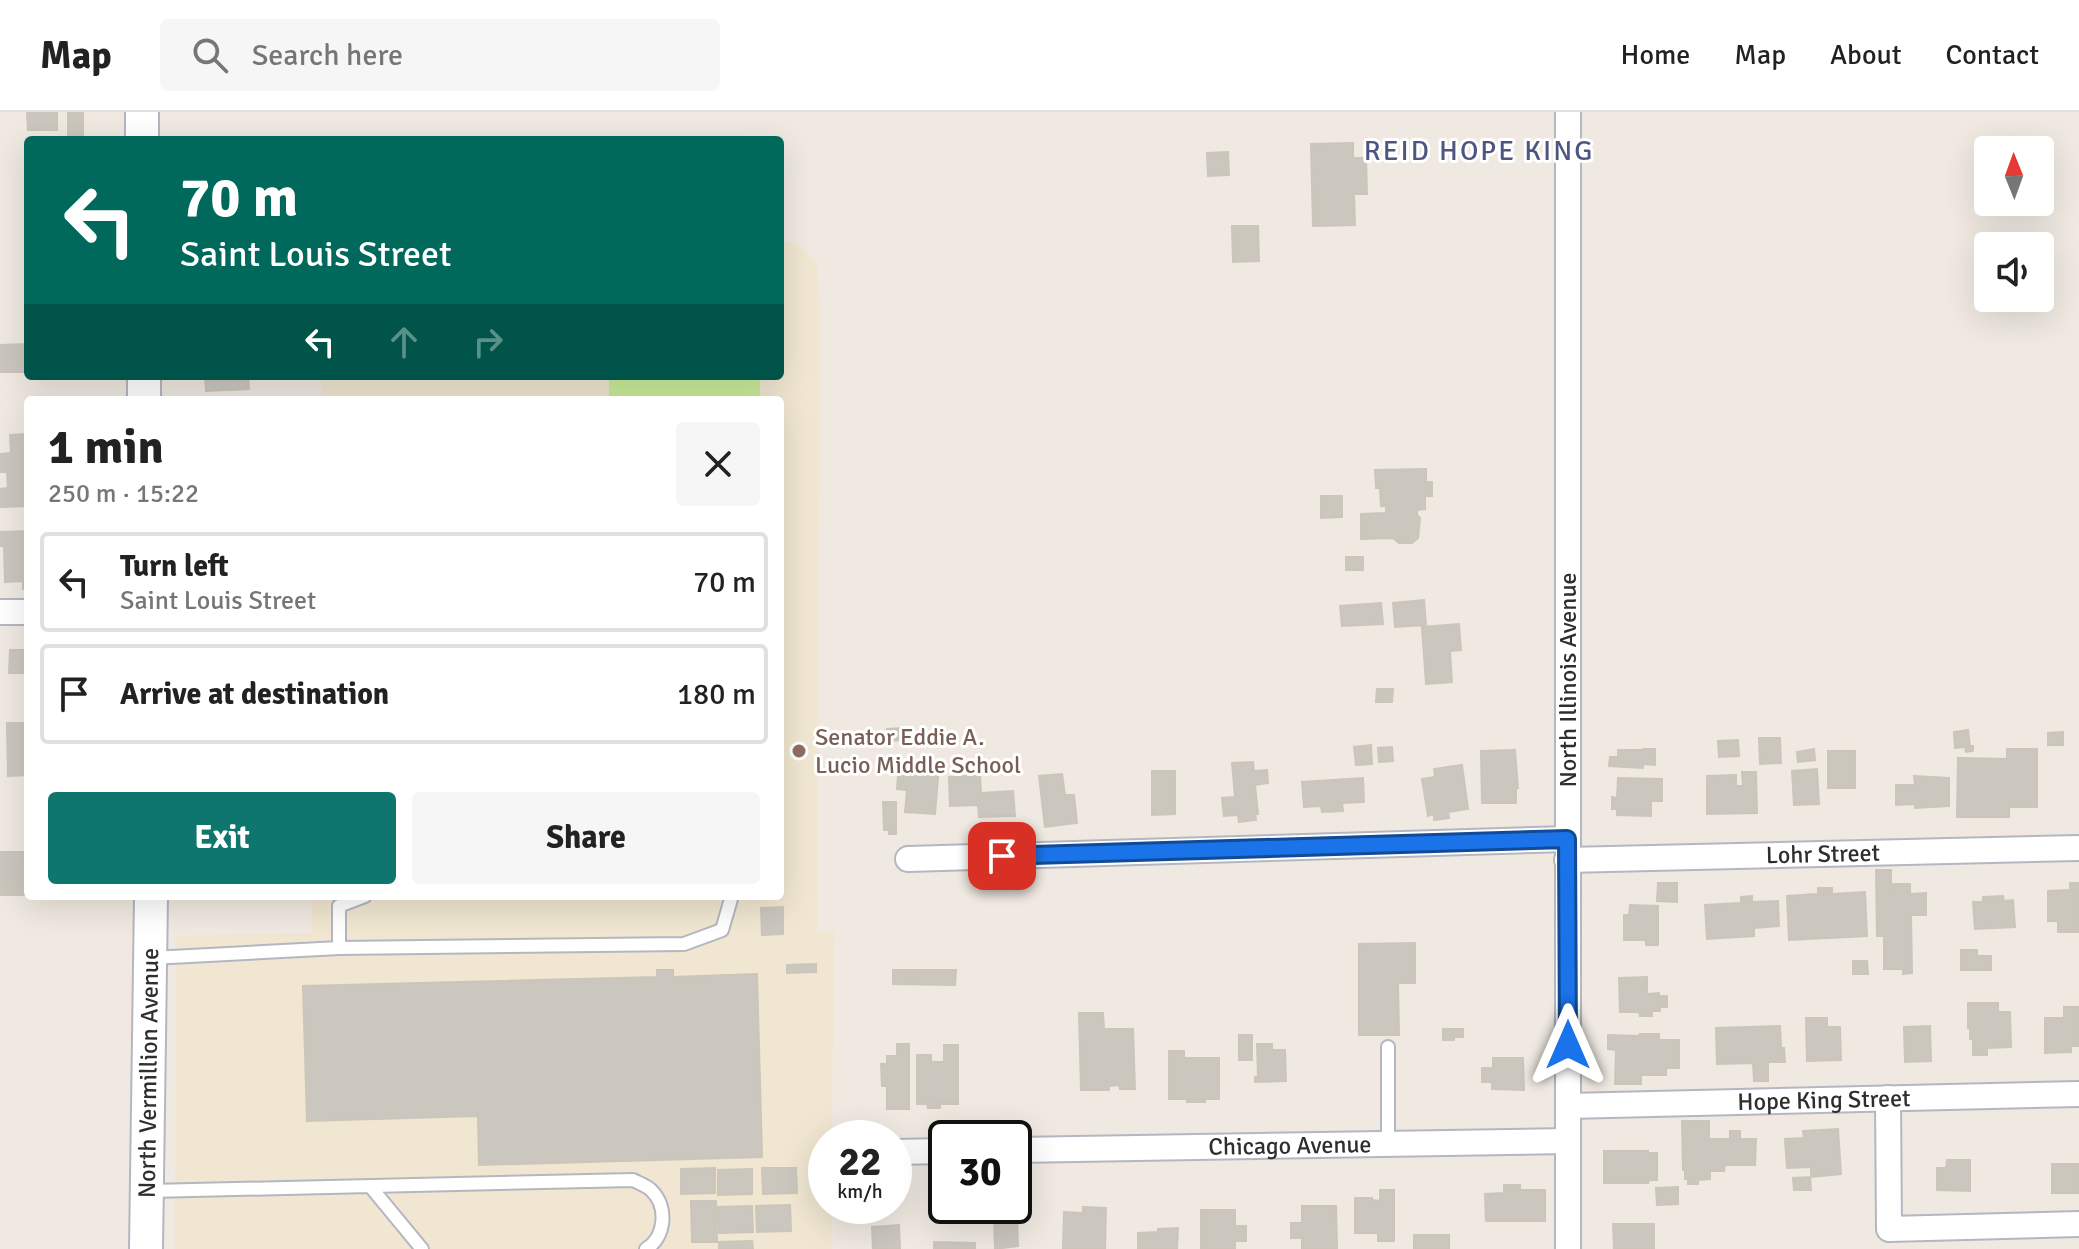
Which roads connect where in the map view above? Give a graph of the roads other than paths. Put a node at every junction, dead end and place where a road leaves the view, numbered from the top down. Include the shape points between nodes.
1 (142, 112) edge
2 (1568, 112) edge
3 (142, 136) edge
4 (0, 612) edge
5 (24, 612) edge
6 (2079, 848) edge
7 (1567, 849) junction
8 (908, 859) dead end
9 (151, 900) edge
10 (355, 900) edge
11 (731, 900) edge
12 (339, 948) junction
13 (150, 958) junction
14 (1388, 1047) dead end
15 (2079, 1094) edge
16 (1888, 1098) junction
17 (1568, 1106) junction
18 (1568, 1141) junction
19 (1388, 1144) junction
20 (1032, 1150) edge
21 (370, 1186) junction
22 (147, 1191) junction
23 (2079, 1224) edge
24 (146, 1249) edge
25 (422, 1249) edge
26 (646, 1249) edge
27 (1568, 1249) edge

1 - 3 street
2 - 7 street, North Illinois Avenue
4 - 5 street
6 - 7 street, Lohr Street
7 - 8 street, Lohr Street
7 - 17 street, North Illinois Avenue
9 - 13 street, North Vermillion Avenue
10 - 12 lane via 339,906
11 - 12 lane via 722,930 684,944
12 - 13 lane
13 - 22 street, North Vermillion Avenue
14 - 19 lane
15 - 16 street, Hope King Street
16 - 17 street, Hope King Street
16 - 23 street via 1889,1229
17 - 18 street, North Illinois Avenue
18 - 19 street, Chicago Avenue
18 - 27 street, North Illinois Avenue
19 - 20 street, Chicago Avenue
21 - 22 lane
21 - 25 lane
21 - 26 lane via 633,1180 651,1190 661,1204 660,1235
22 - 24 street, North Vermillion Avenue

